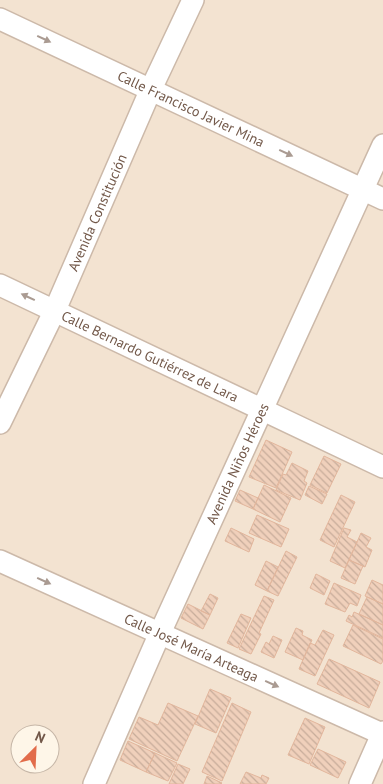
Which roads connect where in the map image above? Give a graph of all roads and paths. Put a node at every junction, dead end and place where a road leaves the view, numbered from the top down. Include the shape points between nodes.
1 (192, 0) edge
2 (0, 19) edge
3 (151, 89) junction
4 (383, 144) edge
5 (362, 188) junction
6 (383, 198) edge
7 (0, 285) edge
8 (55, 310) junction
9 (261, 409) junction
10 (0, 423) edge
11 (383, 467) edge
12 (0, 561) edge
13 (160, 633) junction
14 (383, 733) edge
15 (94, 784) edge
16 (360, 784) edge

1 - 3 street, Avenida Constitución
2 -> 3 street, Calle Francisco Javier Mina
3 -> 5 street, Calle Francisco Javier Mina
3 - 8 street, Avenida Constitución
4 - 5 street, Avenida Niños Héroes
5 - 6 street, Calle Francisco Javier Mina
5 - 9 street, Avenida Niños Héroes
8 -> 7 street, Calle Bernardo Gutiérrez de Lara
8 - 9 street, Calle Bernardo Gutiérrez de Lara
8 - 10 street, Avenida Constitución
9 - 11 street, Calle Bernardo Gutiérrez de Lara
9 - 13 street, Avenida Niños Héroes
12 -> 13 street, Calle José María Arteaga
13 -> 14 street, Calle José María Arteaga
13 - 15 street, Avenida Niños Héroes
14 - 16 street

